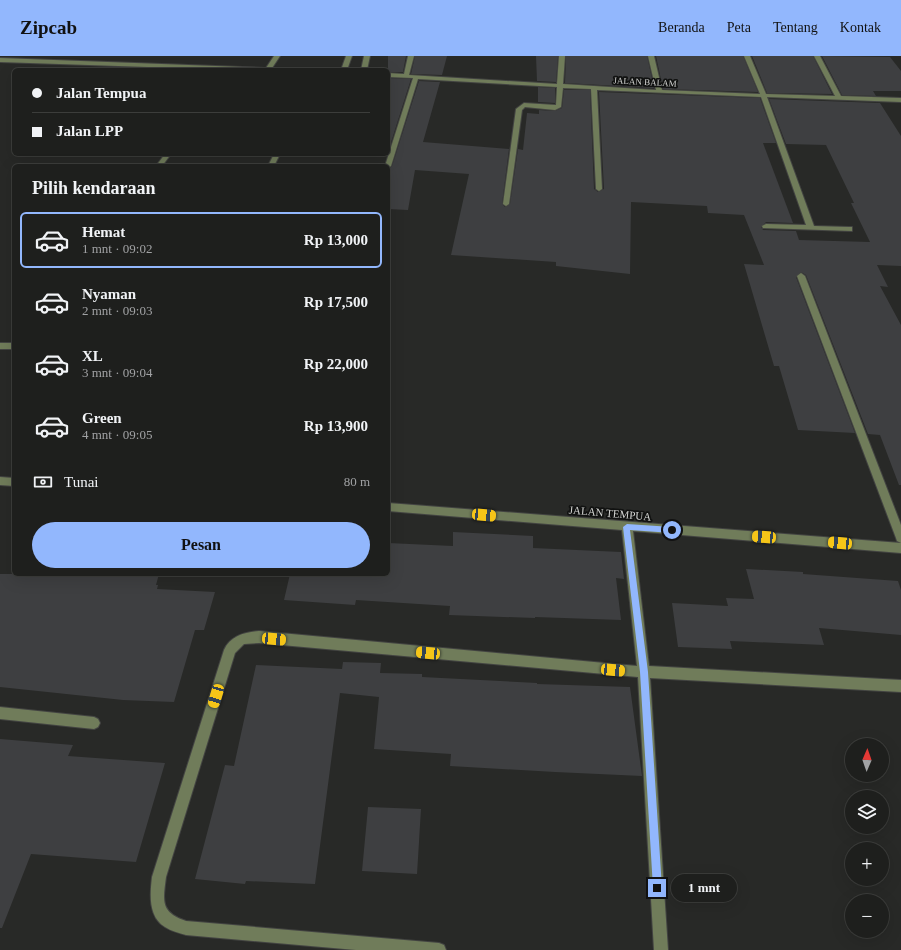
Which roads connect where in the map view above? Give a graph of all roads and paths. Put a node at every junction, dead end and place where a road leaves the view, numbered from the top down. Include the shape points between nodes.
1 (106, 56) edge
2 (277, 56) edge
3 (349, 56) edge
4 (367, 56) edge
5 (411, 56) edge
6 (562, 56) edge
7 (652, 56) edge
8 (747, 56) edge
9 (817, 56) edge
10 (0, 60) edge
11 (100, 63) junction
12 (210, 68) edge
13 (269, 68) edge
14 (345, 68) edge
15 (364, 68) edge
16 (390, 75) edge
17 (406, 77) junction
18 (416, 77) junction
19 (561, 87) junction
20 (594, 89) junction
21 (659, 92) junction
22 (764, 96) junction
23 (839, 98) junction
24 (900, 101) edge
25 (389, 164) edge
26 (599, 189) dead end
27 (506, 204) dead end
28 (766, 226) dead end
29 (811, 228) junction
30 (849, 229) dead end
31 (801, 276) dead end
32 (0, 346) edge
33 (12, 346) edge
34 (0, 481) edge
35 (12, 482) edge
36 (390, 507) edge
37 (627, 527) junction
38 (901, 538) edge
39 (901, 548) edge
40 (644, 672) junction
41 (901, 686) edge
42 (0, 713) edge
43 (94, 723) dead end
44 (439, 950) edge
45 (661, 950) edge

1 - 11 street
2 - 13 street
3 - 14 street
4 - 15 street
5 - 17 street
6 - 19 street
7 - 21 street
8 - 22 street
9 - 23 street
10 - 11 street
11 - 12 street
16 - 17 street, JALAN BALAM
17 - 18 street, JALAN BALAM
18 - 19 street, JALAN BALAM
18 - 25 street
19 - 20 street, JALAN BALAM
19 - 27 street via 558,107 524,105 519,109
20 - 21 street, JALAN BALAM
20 - 26 street
21 - 22 street, JALAN BALAM
22 - 23 street, JALAN BALAM
22 - 29 street
23 - 24 street, JALAN BALAM
28 - 29 street
29 - 30 street
31 - 38 street
32 - 33 street
34 - 35 street
36 - 37 street, JALAN TEMPUA
37 - 39 street, JALAN TEMPUA
37 - 40 street
40 - 41 street
40 - 44 street via 259,637 247,638 233,645 159,877 156,895 160,910 169,922 186,928
40 - 45 street
42 - 43 street

